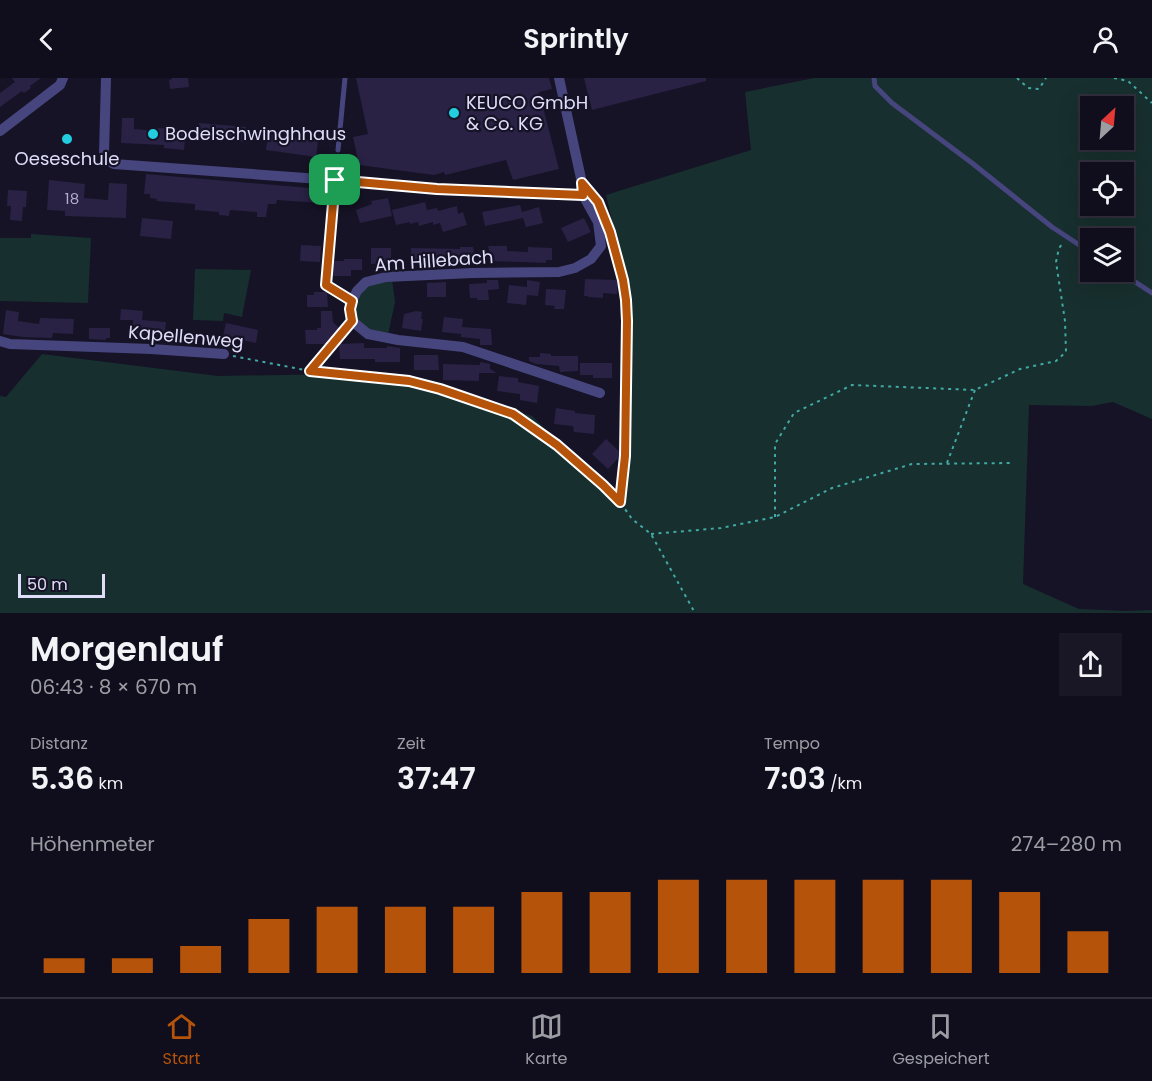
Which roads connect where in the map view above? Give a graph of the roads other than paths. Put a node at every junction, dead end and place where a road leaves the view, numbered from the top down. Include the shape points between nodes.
1 (106, 78) edge
2 (345, 78) edge
3 (559, 78) edge
4 (874, 78) edge
5 (60, 80) edge
6 (0, 131) edge
7 (338, 150) dead end
8 (583, 195) junction
9 (1080, 245) edge
10 (1134, 281) edge
11 (1152, 293) edge
12 (0, 341) edge
13 (224, 354) road end
14 (600, 393) dead end

1 - 8 street via 104,154 114,164 437,189
2 - 7 lane
3 - 8 street
4 - 9 lane via 875,86 914,121
5 - 6 street
8 - 14 street, Am Hillebach via 598,222 601,246 591,259 575,268 559,272 386,277 366,282 357,291 350,309 352,321 368,334 463,347
10 - 11 lane
12 - 13 street, Kapellenweg

